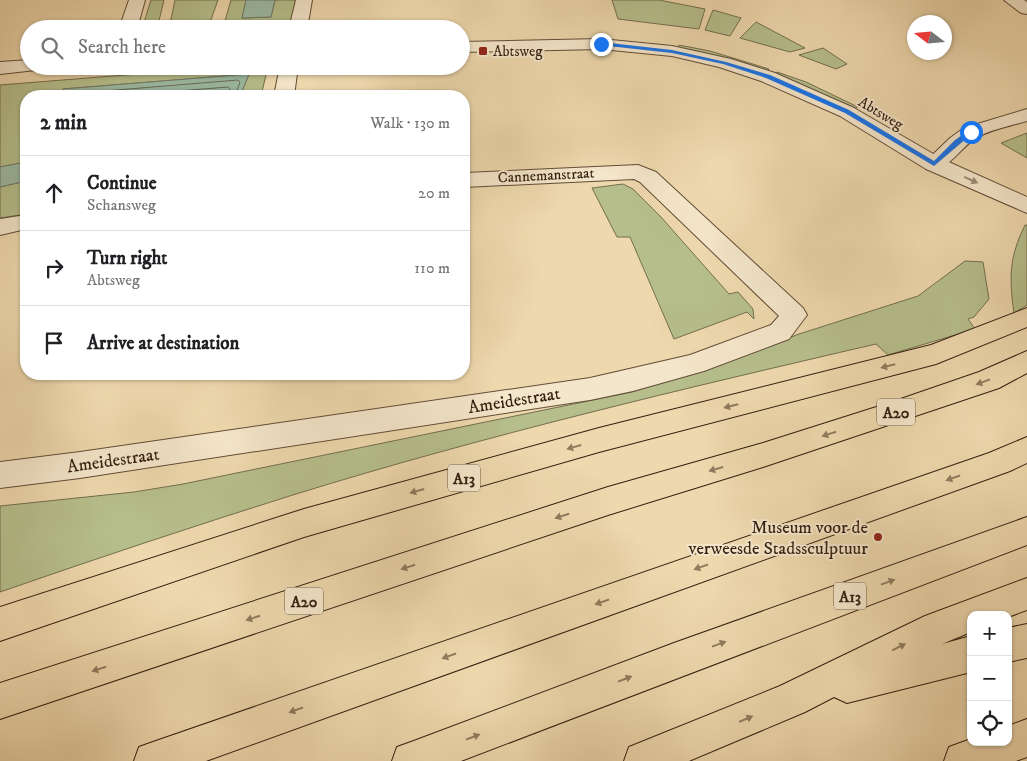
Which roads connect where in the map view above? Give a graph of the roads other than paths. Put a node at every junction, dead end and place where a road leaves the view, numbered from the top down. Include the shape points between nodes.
1 (137, 0) edge
2 (304, 0) edge
3 (1012, 0) edge
4 (1027, 9) edge
5 (131, 20) edge
6 (300, 20) edge
7 (470, 36) edge
8 (470, 47) edge
9 (20, 57) edge
10 (0, 58) edge
11 (20, 67) edge
12 (0, 68) edge
13 (288, 75) edge
14 (285, 90) edge
15 (1027, 115) edge
16 (940, 159) junction
17 (628, 171) joint
18 (470, 180) edge
19 (1027, 188) edge
20 (1027, 206) edge
21 (20, 223) edge
22 (0, 227) edge
23 (1027, 317) edge
24 (1027, 361) edge
25 (1027, 449) edge
26 (1013, 458) edge
27 (0, 475) edge
28 (1027, 531) edge
29 (1027, 594) edge
30 (982, 611) edge
31 (967, 617) edge
32 (0, 624) edge
33 (1027, 640) edge
34 (1012, 644) edge
35 (967, 655) edge
36 (792, 699) junction
37 (0, 701) edge
38 (1027, 738) edge
39 (153, 761) edge
40 (411, 761) edge
41 (643, 761) edge
42 (963, 761) edge

1 - 5 street
2 - 6 street
3 - 4 street
7 - 16 street, Abtsweg via 586,31 676,39 722,49 814,78 853,96
8 - 16 street, Abtsweg via 601,44 672,51 724,63 768,77 847,112
9 - 10 street
11 - 12 street
13 - 14 street
15 - 16 street via 986,126 963,137
16 - 19 street, Abtsweg
16 -> 20 street, Abtsweg
17 - 18 street, Cannemanstraat
17 - 27 street, Ameidestraat via 648,177 794,316 780,332 694,364 590,389
21 - 22 street
23 -> 32 highway, A13 via 936,354 599,440 304,523
24 -> 37 highway, A20 via 989,380 889,414 608,501
25 - 26 highway
26 -> 39 highway
40 -> 28 highway, A13
29 - 30 highway
36 -> 31 highway
33 - 34 highway
35 - 36 highway
41 -> 36 highway
38 - 42 highway

